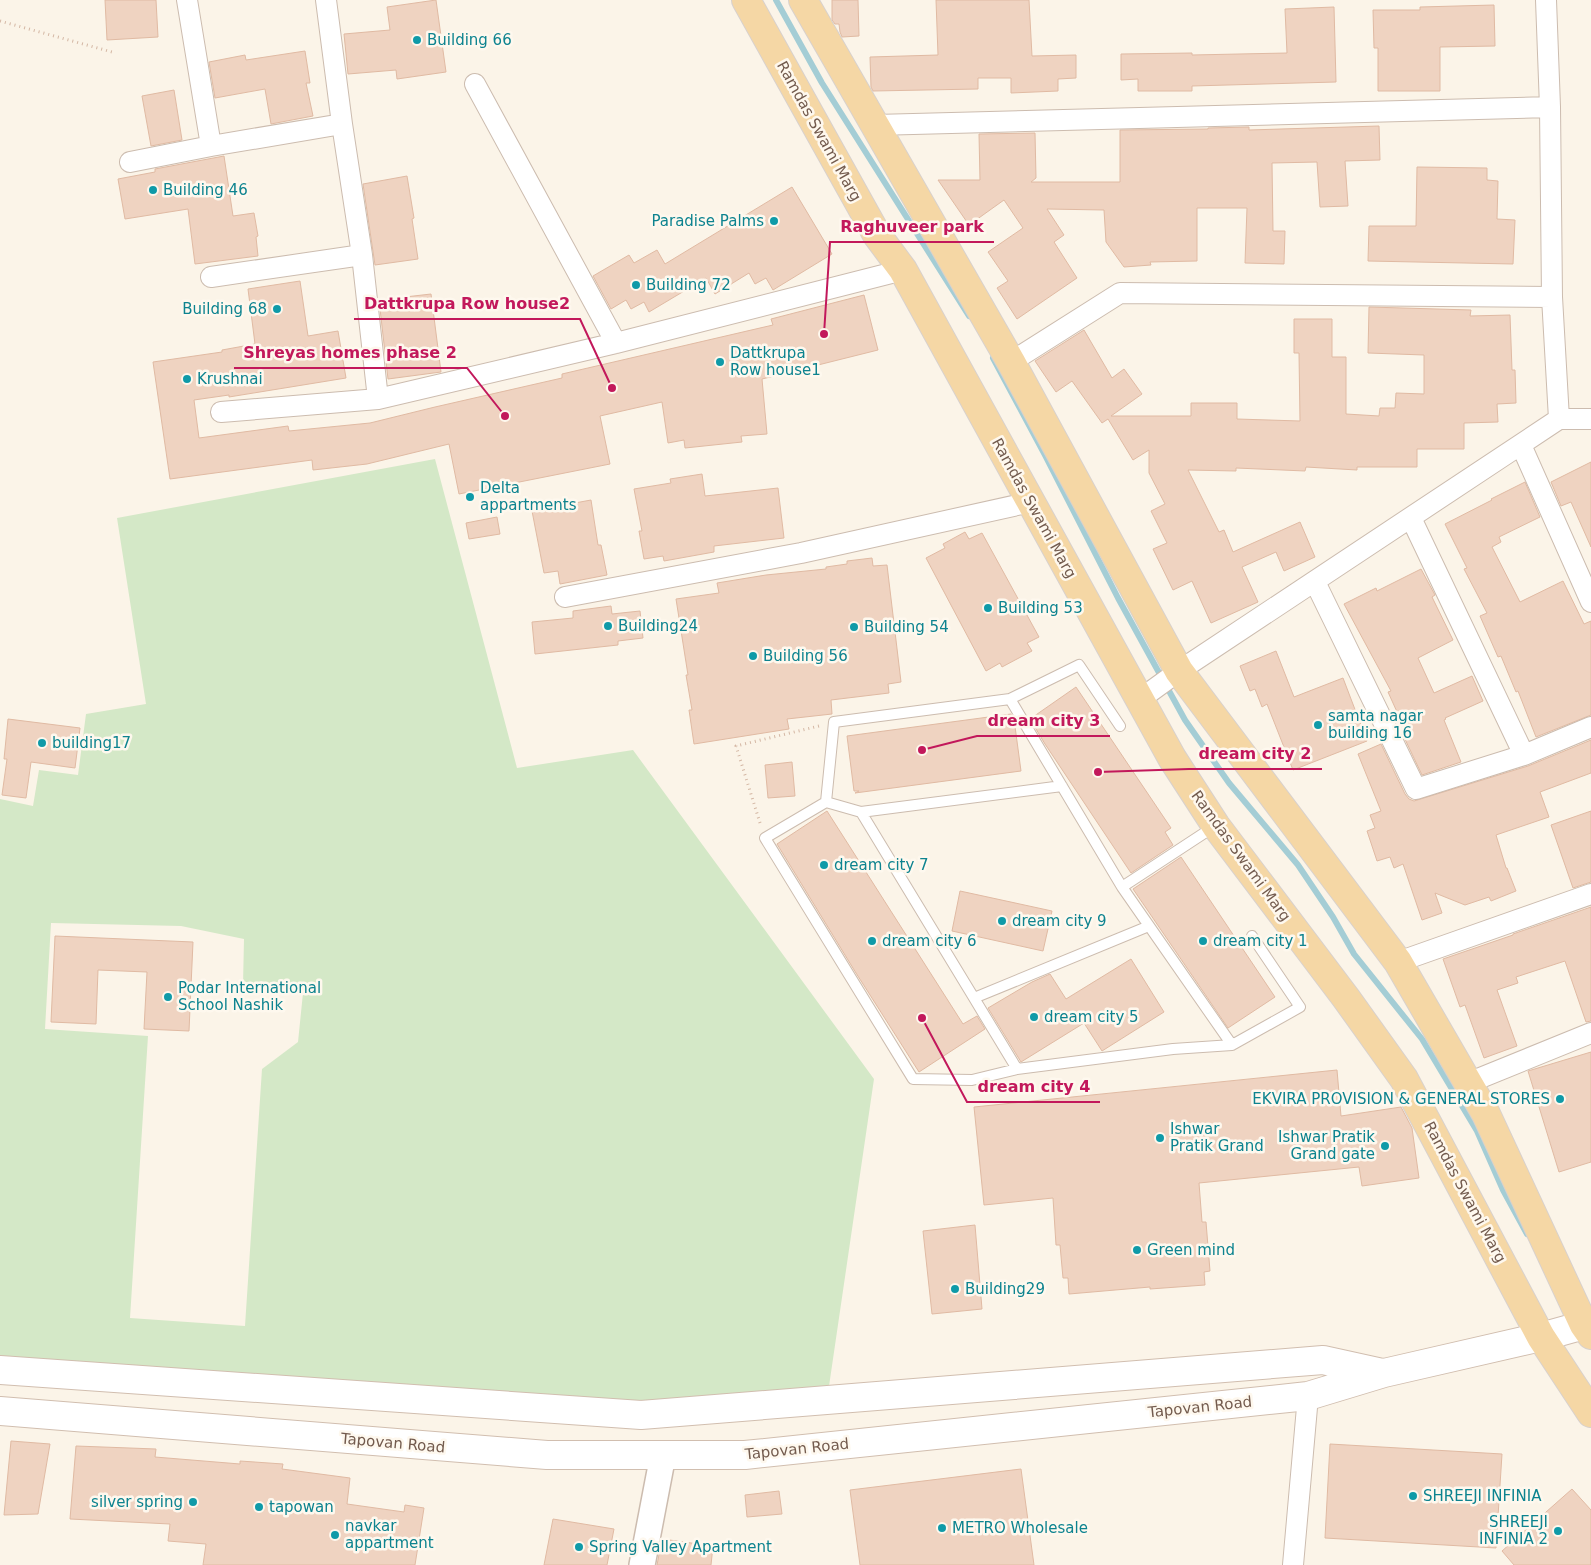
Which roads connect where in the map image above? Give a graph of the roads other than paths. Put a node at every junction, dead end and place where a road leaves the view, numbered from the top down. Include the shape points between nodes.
1 (187, 0) edge
2 (326, 0) edge
3 (746, 0) edge
4 (803, 0) edge
5 (1546, 0) edge
6 (474, 84) dead end
7 (1550, 107) junction
8 (342, 124) junction
9 (875, 125) junction
10 (211, 146) junction
11 (130, 162) dead end
12 (362, 255) junction
13 (903, 270) junction
14 (211, 277) dead end
15 (1552, 297) junction
16 (616, 343) junction
17 (1010, 362) junction
18 (378, 398) junction
19 (221, 412) dead end
20 (1559, 419) junction
21 (1591, 419) edge
22 (1520, 445) junction
23 (1031, 502) junction
24 (1412, 518) junction
25 (1314, 582) junction
26 (565, 597) dead end
27 (1591, 602) edge
28 (1178, 672) junction
29 (1146, 695) junction
30 (1010, 699) junction
31 (1120, 726) dead end
32 (1591, 727) edge
33 (1524, 755) junction
34 (1062, 786) junction
35 (826, 802) junction
36 (861, 812) junction
37 (1216, 826) junction
38 (1122, 887) junction
39 (1591, 894) edge
40 (1149, 926) junction
41 (1252, 936) dead end
42 (1398, 962) junction
43 (974, 998) junction
44 (1591, 1033) edge
45 (1232, 1045) junction
46 (1017, 1069) junction
47 (1468, 1083) junction
48 (1589, 1328) edge
49 (1542, 1337) junction
50 (0, 1370) edge
51 (1384, 1374) junction
52 (1308, 1396) junction
53 (0, 1411) edge
54 (1591, 1413) edge
55 (662, 1455) junction
56 (642, 1565) edge
57 (1293, 1565) edge

1 - 10 street
2 - 8 street
3 - 13 main road, Ramdas Swami Marg via 877,235
4 - 9 main road
5 - 7 street
6 - 16 street
7 - 9 street
7 - 15 street
8 - 10 street
8 - 12 street
9 - 17 main road
10 - 11 street
12 - 14 street
12 - 18 street
13 - 16 street
13 - 23 main road, Ramdas Swami Marg
15 - 17 street via 1120,293
15 - 20 street
16 - 18 street
17 - 28 main road
18 - 19 street
20 - 21 street
20 - 22 street
22 - 24 street
22 - 27 street
23 - 26 street via 801,553
23 - 29 main road, Ramdas Swami Marg
24 - 25 street
24 - 33 street
25 - 28 street
25 - 33 street via 1416,789
28 - 29 street
28 - 42 main road
29 - 37 main road, Ramdas Swami Marg via 1172,758
30 - 31 lane via 1079,666
30 - 34 lane
30 - 35 lane via 834,722
32 - 33 street
34 - 36 lane
34 - 38 lane
35 - 36 lane
35 - 46 lane via 765,838 913,1079 972,1080
36 - 43 lane
37 - 38 lane
37 - 49 main road, Ramdas Swami Marg via 1404,1079
38 - 40 lane
39 - 42 street
40 - 43 lane
40 - 45 lane
41 - 45 lane via 1300,1008
42 - 47 main road
43 - 46 lane
44 - 47 street
45 - 46 lane
47 - 48 main road
48 - 49 main road, Tapovan Road
49 - 51 main road, Tapovan Road
49 - 54 main road, Ramdas Swami Marg
50 - 51 main road via 641,1415 1323,1360
51 - 52 main road, Tapovan Road
52 - 55 main road, Tapovan Road via 745,1455
52 - 57 street
53 - 55 main road, Tapovan Road via 547,1455
55 - 56 street

